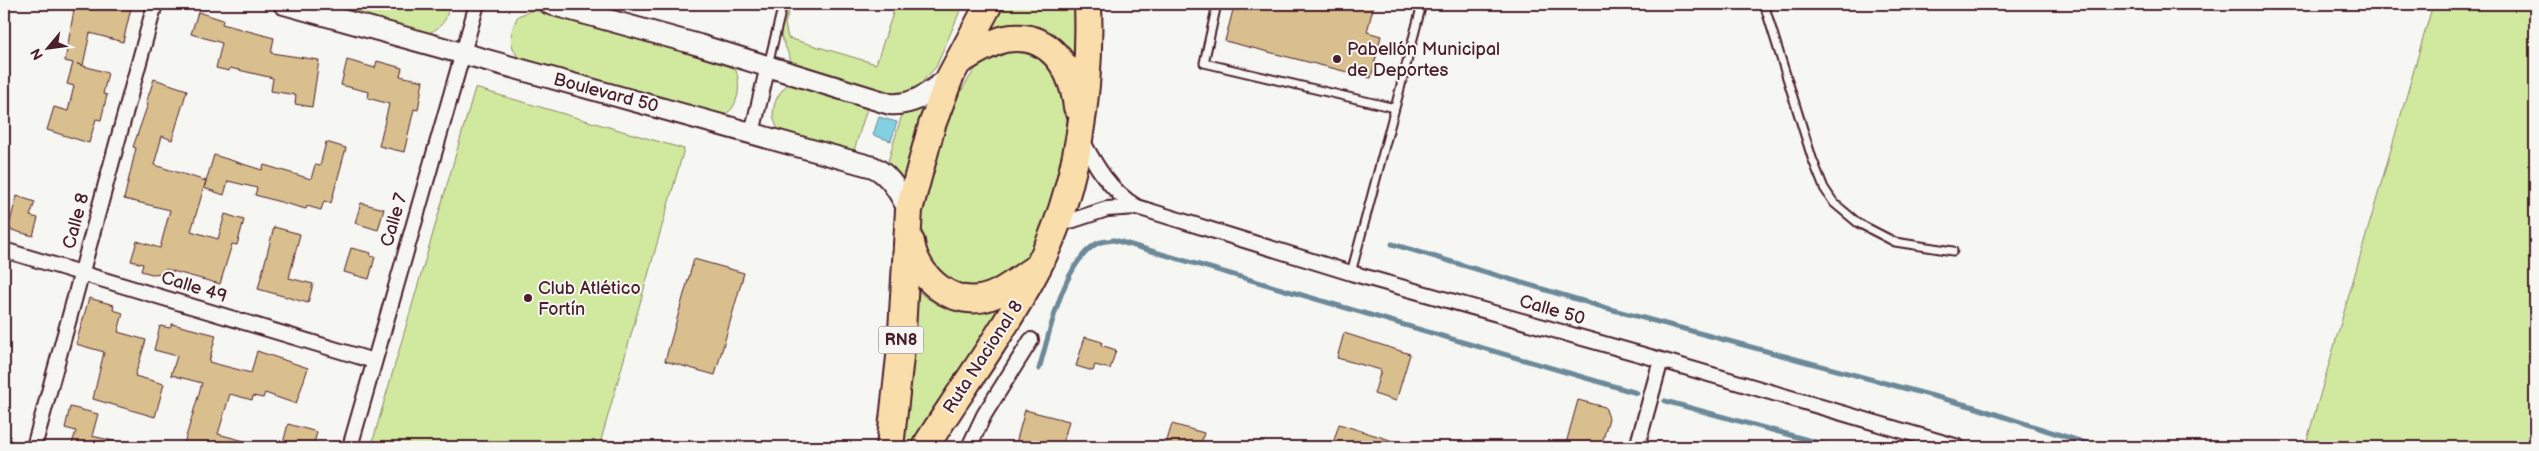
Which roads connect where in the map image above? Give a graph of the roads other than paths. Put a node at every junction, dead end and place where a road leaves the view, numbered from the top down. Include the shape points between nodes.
1 (155, 4) edge
2 (284, 4) edge
3 (477, 4) edge
4 (550, 4) edge
5 (783, 4) edge
6 (989, 4) edge
7 (1088, 4) edge
8 (1218, 4) edge
9 (1422, 4) edge
10 (1764, 4) edge
11 (462, 53) junction
12 (768, 66) junction
13 (955, 69) junction
14 (1394, 108) junction
15 (752, 133) junction
16 (1080, 134) junction
17 (1137, 207) junction
18 (909, 221) junction
19 (1054, 227) junction
20 (4, 250) edge
21 (1953, 251) dead end
22 (1039, 265) junction
23 (82, 272) junction
24 (1351, 274) junction
25 (1031, 340) dead end
26 (1661, 360) junction
27 (374, 361) junction
28 (34, 447) edge
29 (350, 447) edge
30 (890, 447) edge
31 (925, 447) edge
32 (969, 447) edge
33 (1637, 447) edge
34 (1958, 447) edge

1 - 23 street, Calle 8
2 - 11 main road, Boulevard 50
3 - 11 street, Calle 7
4 - 12 main road
5 - 12 lane
6 - 13 highway, Ruta Nacional 8 / RN8
7 - 16 highway, Ruta Nacional 8 via 1086,82
8 - 14 lane via 1204,63
9 - 14 lane
10 - 21 lane via 1812,158 1834,203 1858,223 1895,242
11 - 15 main road, Boulevard 50
11 - 27 street, Calle 7
12 - 13 main road via 900,105 922,98
12 - 15 street
13 - 16 highway, Ruta Nacional 8 via 987,46 1004,39 1022,38 1039,42 1065,65 1072,80
13 - 18 highway, Ruta Nacional 8 / RN8 via 932,125
14 - 24 lane
15 - 18 main road, Boulevard 50 via 882,171 896,188
16 - 17 street, Calle 50 via 1114,189
16 - 19 highway, Ruta Nacional 8 via 1075,162
17 - 19 street, Calle 50 via 1107,209
17 - 24 street, Calle 50
18 - 22 highway, Ruta Nacional 8 / RN8 via 912,254 920,269 943,291 975,299 990,296 1006,289
18 - 30 highway, Ruta Nacional 8 / RN8
19 - 22 highway, Ruta Nacional 8
20 - 23 street, Calle 49
22 - 31 highway, Ruta Nacional 8 via 996,342
23 - 27 street, Calle 49
23 - 28 street, Calle 8
24 - 26 street, Calle 50
25 - 32 street via 984,415
26 - 33 street
26 - 34 street, Calle 50
27 - 29 street, Calle 7

